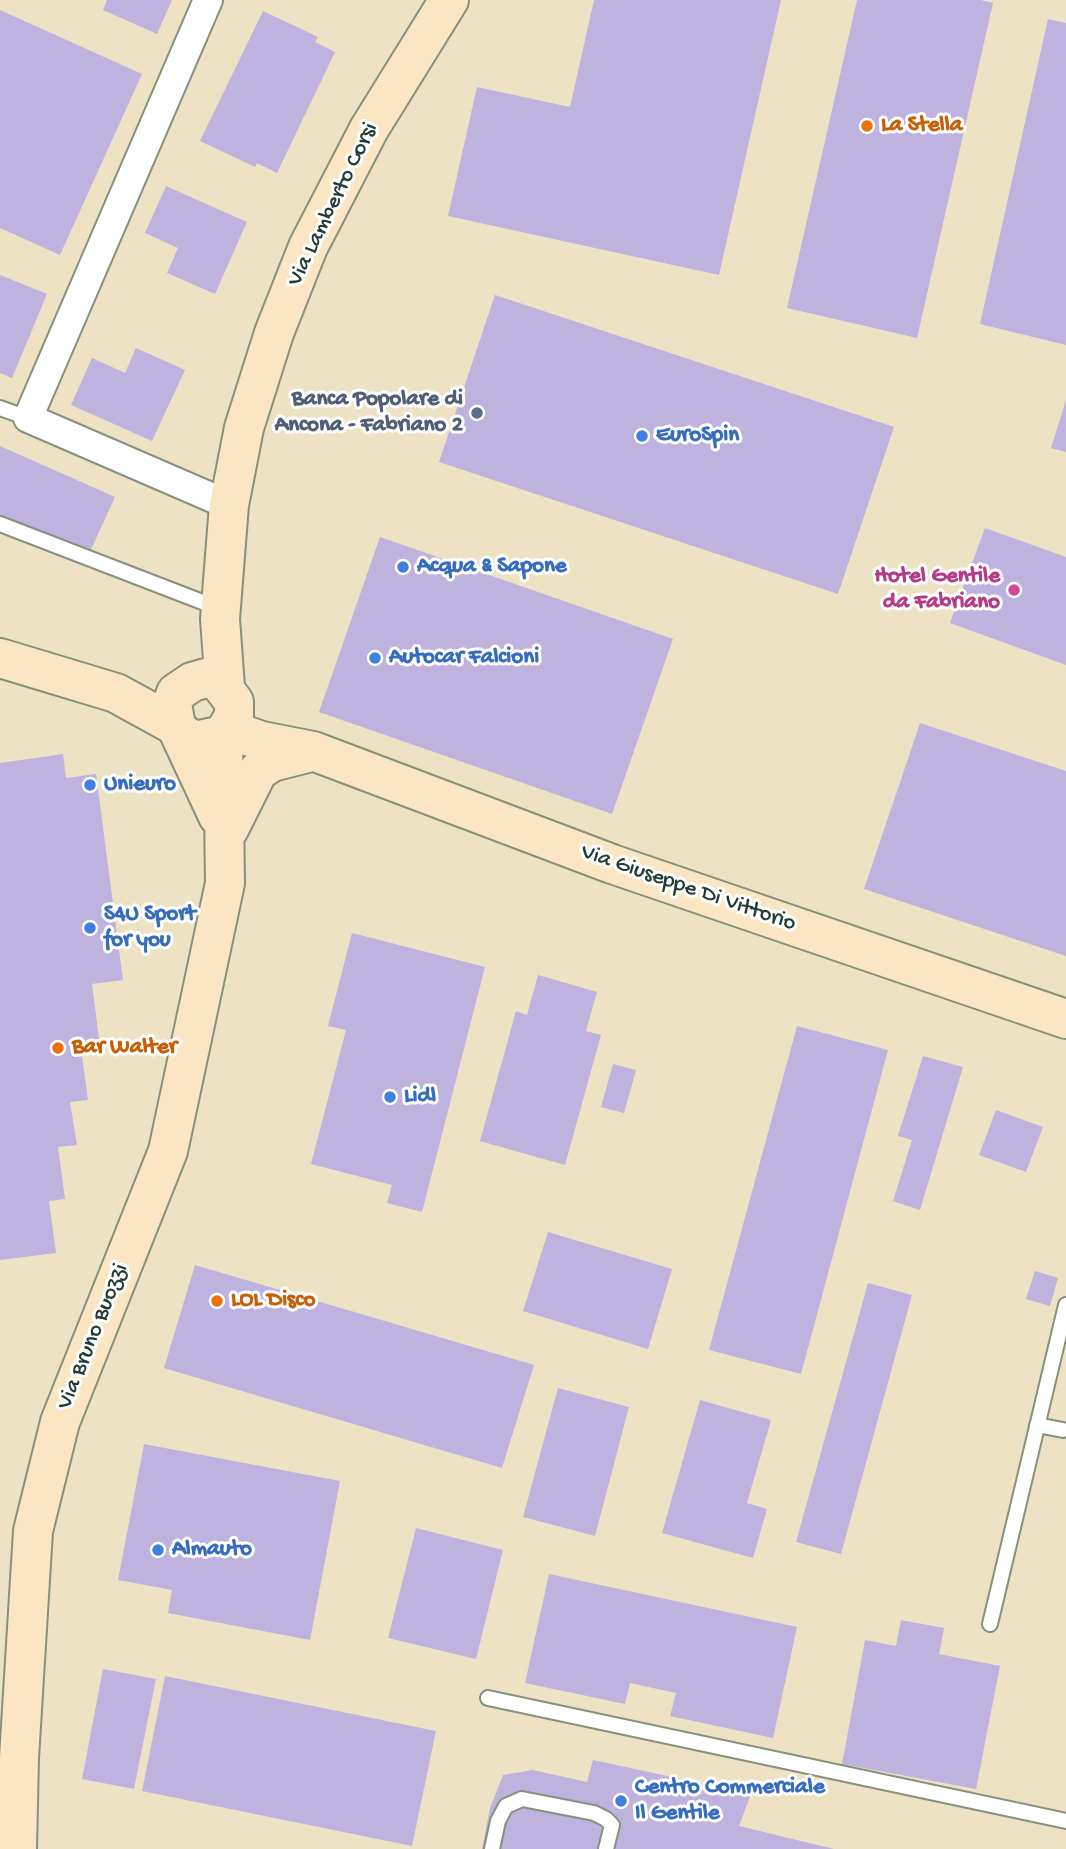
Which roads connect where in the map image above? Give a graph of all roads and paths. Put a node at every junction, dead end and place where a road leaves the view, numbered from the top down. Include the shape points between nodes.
1 (208, 0) edge
2 (449, 0) edge
3 (0, 408) edge
4 (28, 418) junction
5 (229, 505) junction
6 (0, 524) edge
7 (221, 614) junction
8 (0, 659) edge
9 (178, 710) junction
10 (227, 713) junction
11 (313, 751) junction
12 (226, 834) junction
13 (1066, 1019) edge
14 (1066, 1306) edge
15 (1037, 1425) junction
16 (1063, 1430) dead end
17 (990, 1624) dead end
18 (488, 1698) dead end
19 (1066, 1821) edge
20 (17, 1849) edge
21 (492, 1849) edge
22 (606, 1849) edge

1 - 4 street
2 - 5 street, Via Lamberto Corsi via 369,129 307,247 244,428
3 - 4 lane
4 - 5 street
5 - 7 street, Via Lamberto Corsi
6 - 7 lane
7 - 9 street, Via Lamberto Corsi
7 - 10 street, Via Lamberto Corsi
8 - 9 street, Via Giuseppe Di Vittorio
9 - 10 street, Via Giuseppe Di Vittorio via 194,741
9 - 10 street, Via Giuseppe Di Vittorio via 206,678
9 - 12 street, Via Bruno Buozzi
10 - 11 street, Via Giuseppe Di Vittorio
10 - 12 street, Via Bruno Buozzi
11 - 12 street, Via Bruno Buozzi via 272,762 258,771
11 - 13 street, Via Giuseppe Di Vittorio via 612,864
12 - 20 street, Via Bruno Buozzi via 225,883 168,1151 60,1422 33,1531
14 - 15 lane
15 - 16 lane
15 - 17 lane
18 - 19 lane
21 - 22 lane via 506,1806 522,1799 606,1819 612,1825

